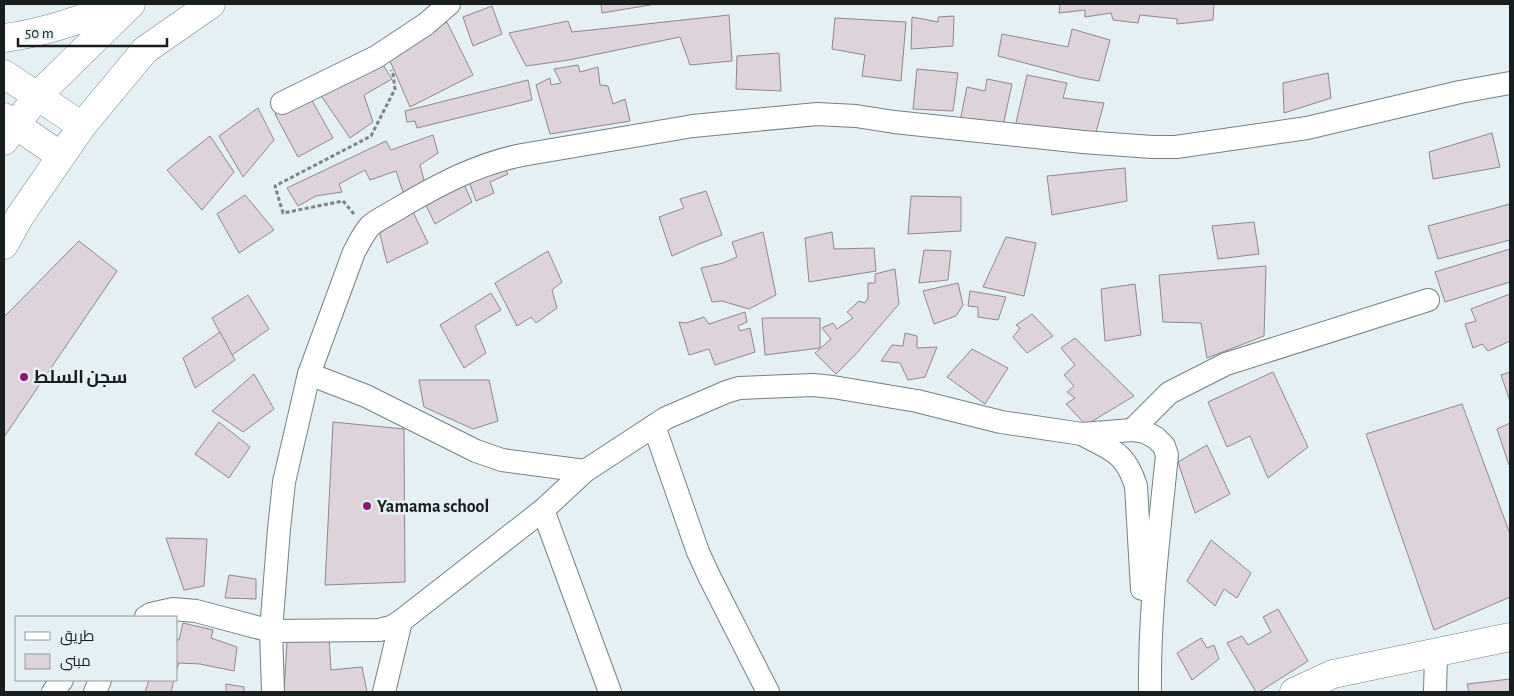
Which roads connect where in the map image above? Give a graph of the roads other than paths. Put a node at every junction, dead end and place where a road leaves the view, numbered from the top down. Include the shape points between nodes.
1 (123, 4) edge
2 (130, 4) edge
3 (211, 4) edge
4 (449, 4) edge
5 (4, 38) edge
6 (4, 74) edge
7 (1510, 83) edge
8 (38, 95) junction
9 (282, 103) dead end
10 (82, 126) junction
11 (7, 128) edge
12 (61, 156) junction
13 (4, 245) edge
14 (1428, 300) dead end
15 (309, 374) junction
16 (654, 426) junction
17 (1132, 430) junction
18 (1082, 434) junction
19 (585, 471) junction
20 (543, 510) junction
21 (148, 616) edge
22 (401, 621) junction
23 (271, 631) junction
24 (1510, 637) edge
25 (1436, 652) junction
26 (1150, 658) junction
27 (61, 681) edge
28 (53, 692) edge
29 (273, 692) edge
30 (384, 692) edge
31 (610, 692) edge
32 (768, 692) edge
33 (1150, 692) edge
34 (1294, 692) edge
35 (1434, 692) edge

1 - 5 main road via 61,26 26,36
2 - 8 main road
3 - 10 main road via 145,50
4 - 9 street via 426,24 382,53
6 - 8 main road
7 - 15 street via 1307,128 1176,147 1083,142 817,114 692,126 500,159 434,188 372,225 354,252
8 - 10 main road
8 - 11 main road
10 - 12 main road
11 - 12 main road
12 - 13 main road
14 - 17 street via 1226,364 1169,393
15 - 19 street via 366,396 502,460
15 - 23 street via 284,482
16 - 18 street via 683,410 739,388 813,385 917,400 1001,422
16 - 19 street
16 - 32 street via 698,552
17 - 18 street
17 - 26 street via 1156,438 1164,446 1166,455
18 - 26 street via 1118,454 1131,471 1136,486 1145,630
19 - 20 street
20 - 22 street
20 - 31 street
21 - 23 street via 174,609 196,611
22 - 23 street via 379,630
22 - 30 street
23 - 29 street
24 - 25 main road
25 - 34 main road via 1333,674
25 - 35 street
26 - 33 street
27 - 28 street

